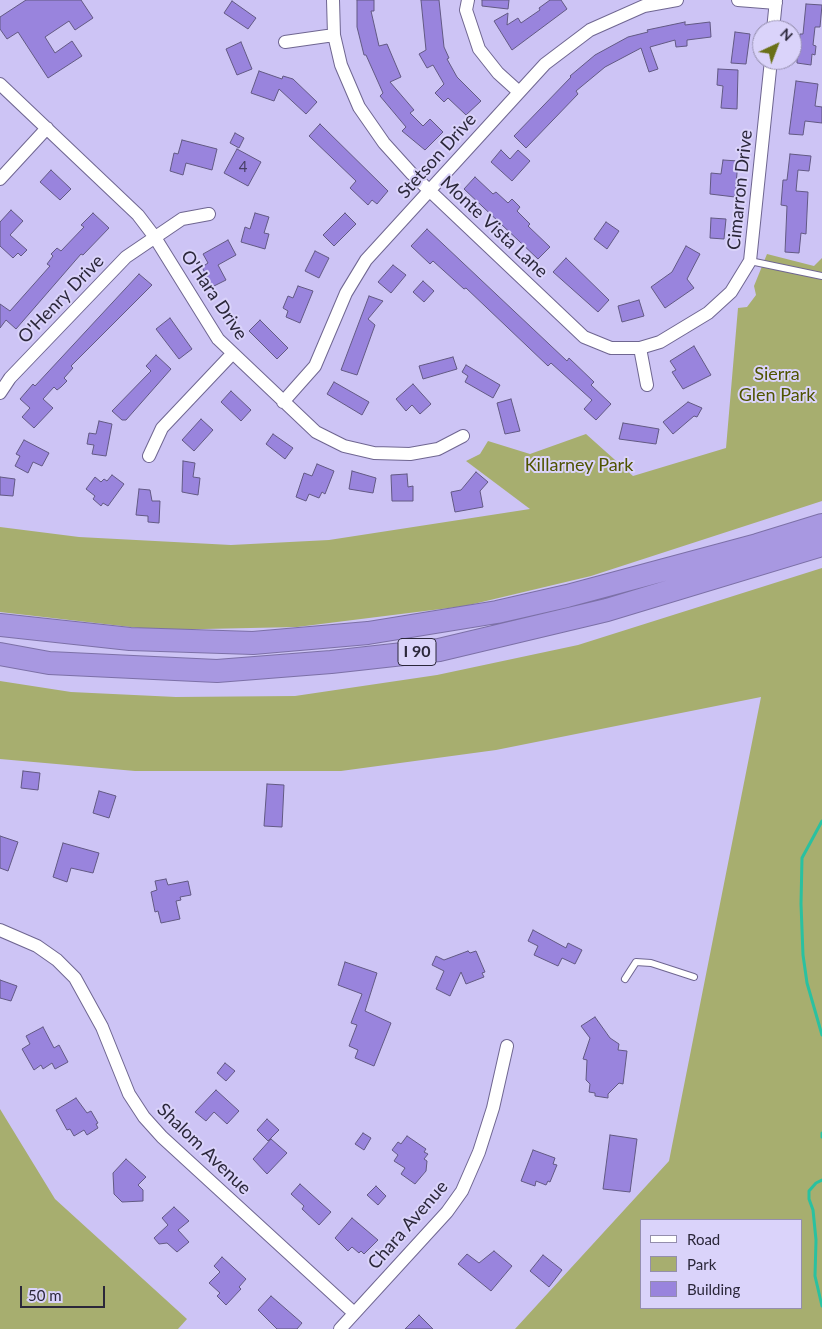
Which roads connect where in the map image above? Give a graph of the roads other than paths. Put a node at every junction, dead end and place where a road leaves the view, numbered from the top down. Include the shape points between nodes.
1 (333, 0) edge
2 (468, 0) edge
3 (677, 0) edge
4 (738, 0) edge
5 (776, 1) edge
6 (775, 20) edge
7 (334, 35) junction
8 (285, 42) dead end
9 (770, 70) edge
10 (0, 84) edge
11 (519, 92) junction
12 (47, 128) junction
13 (0, 179) edge
14 (430, 190) junction
15 (209, 214) dead end
16 (154, 236) junction
17 (750, 261) junction
18 (822, 276) edge
19 (660, 342) joint
20 (640, 348) junction
21 (232, 354) junction
22 (647, 385) dead end
23 (0, 393) edge
24 (283, 402) junction
25 (463, 436) dead end
26 (149, 456) dead end
27 (822, 510) edge
28 (822, 525) edge
29 (822, 545) edge
30 (567, 596) junction
31 (0, 625) edge
32 (0, 654) edge
33 (0, 930) edge
34 (694, 977) dead end
35 (625, 979) dead end
36 (507, 1046) dead end
37 (354, 1313) junction
38 (340, 1329) edge

1 - 7 street, Monte Vista Lane
2 - 11 street via 466,10 479,49
3 - 11 street, Stetson Drive via 644,6 590,30 545,64
4 - 5 street
5 - 6 street
7 - 8 street
7 - 14 street, Monte Vista Lane via 341,65 359,107 384,143
9 - 17 street, Cimarron Drive
10 - 12 street, O'Hara Drive
11 - 14 street, Stetson Drive
12 - 13 street
12 - 16 street, O'Hara Drive via 118,194
14 - 20 street, Monte Vista Lane via 584,336 611,348
14 - 24 street, Stetson Drive via 366,260 346,293 315,366
15 - 16 street, O'Henry Drive via 182,219
16 - 21 street, O'Hara Drive via 218,339
16 - 23 street, O'Henry Drive via 126,256 10,378
17 - 18 lane
17 - 19 street, Cimarron Drive via 731,292 708,313
19 - 20 street, Monte Vista Lane
20 - 22 street
21 - 24 street, O'Hara Drive
21 - 26 street via 162,428
24 - 25 street, O'Hara Drive via 316,432 344,446 374,454 410,454 438,449
27 - 30 highway, I 90
28 - 30 highway, I 90
29 - 32 highway, I 90 via 607,610 439,650 217,671 49,663
30 - 31 highway, I 90 via 497,612 368,634 253,643 130,639
33 - 37 street, Shalom Avenue via 37,946 75,978 102,1027 129,1094 144,1117
34 - 35 lane via 650,963 636,962
36 - 37 street, Chara Avenue via 493,1108 462,1191 447,1212
37 - 38 street, Chara Avenue

